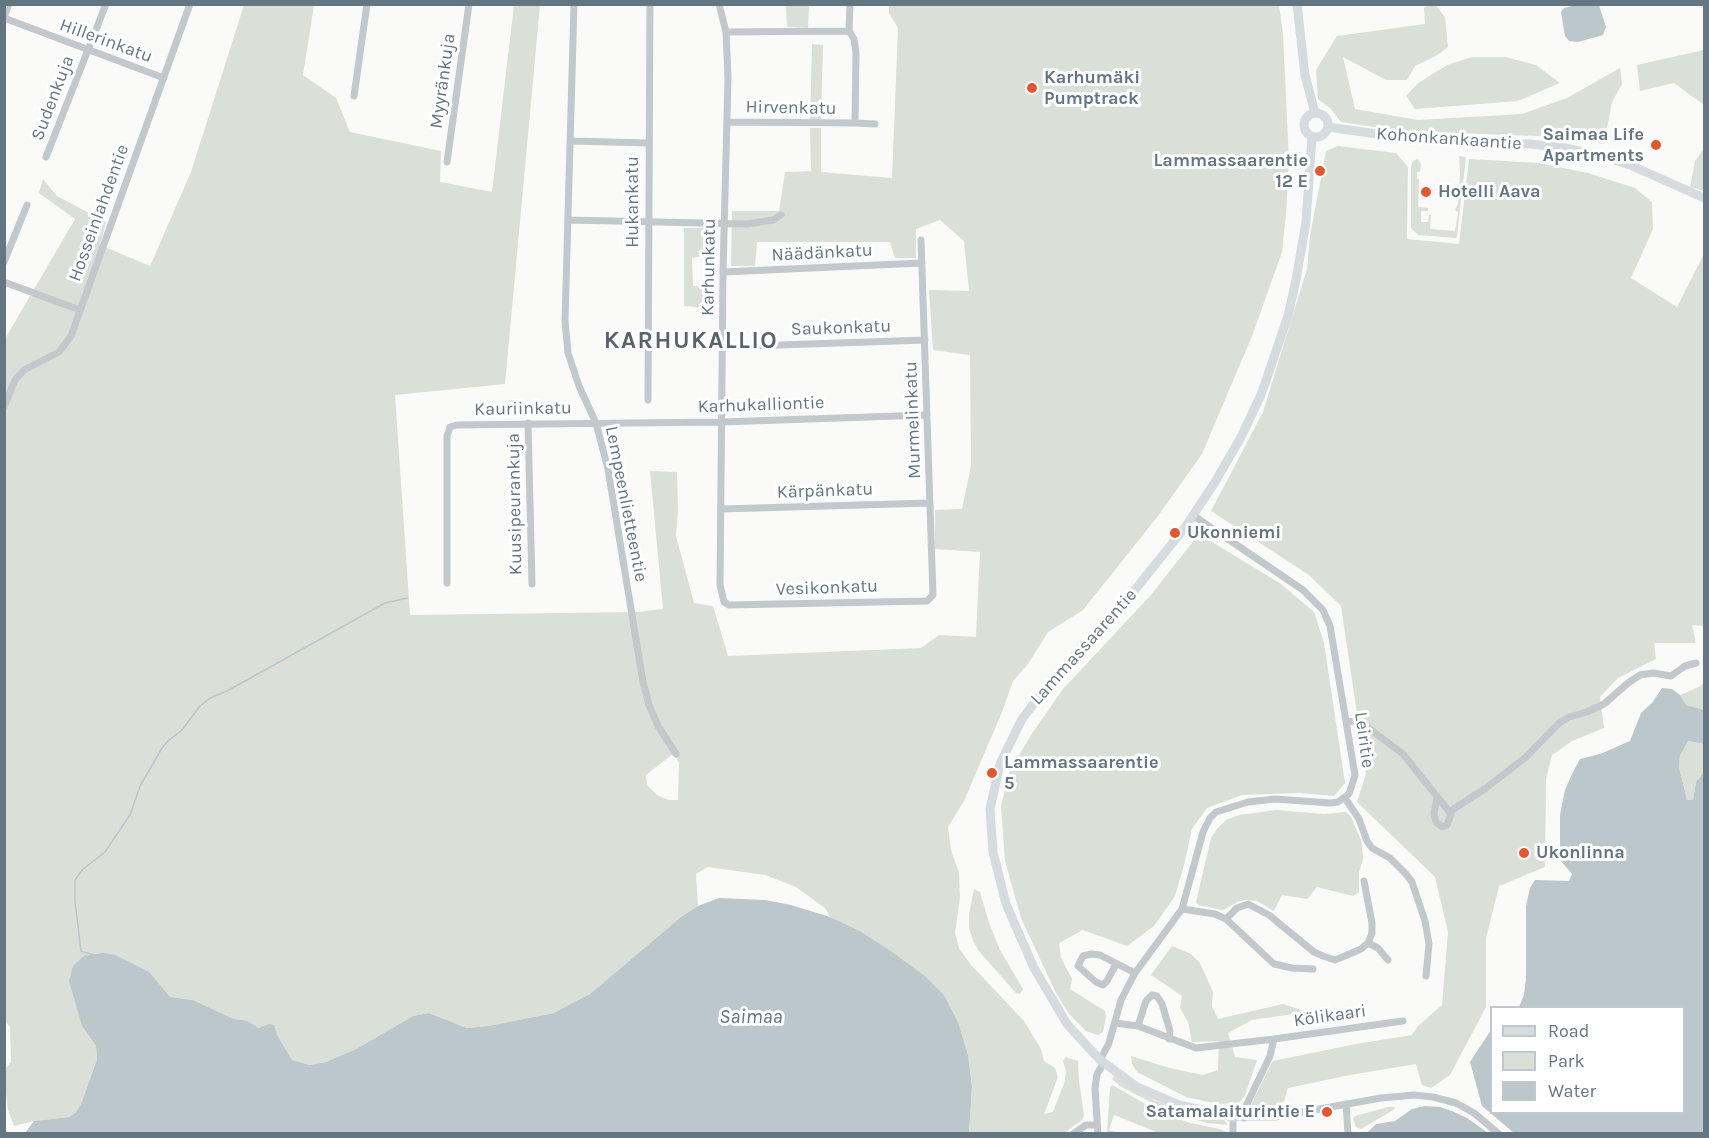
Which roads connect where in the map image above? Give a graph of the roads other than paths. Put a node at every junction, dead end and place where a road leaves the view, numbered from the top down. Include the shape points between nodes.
1 (9, 4) edge
2 (106, 4) edge
3 (190, 4) edge
4 (367, 4) edge
5 (469, 4) edge
6 (574, 4) edge
7 (650, 4) edge
8 (719, 4) edge
9 (850, 4) edge
10 (1297, 4) edge
11 (4, 17) edge
12 (849, 31) junction
13 (726, 32) junction
14 (88, 50) junction
15 (164, 78) junction
16 (354, 96) dead end
17 (1315, 113) junction
18 (727, 122) junction
19 (855, 123) junction
20 (874, 124) dead end
21 (1328, 126) junction
22 (1312, 137) junction
23 (571, 141) junction
24 (648, 143) junction
25 (46, 158) dead end
26 (447, 162) dead end
27 (1704, 198) edge
28 (27, 205) dead end
29 (781, 215) dead end
30 (569, 220) junction
31 (648, 221) junction
32 (724, 223) junction
33 (921, 240) dead end
34 (4, 262) edge
35 (922, 263) junction
36 (723, 272) junction
37 (4, 282) edge
38 (80, 310) junction
39 (926, 340) junction
40 (722, 347) junction
41 (648, 400) dead end
42 (4, 407) edge
43 (927, 415) junction
44 (721, 422) junction
45 (528, 423) junction
46 (596, 423) junction
47 (930, 502) junction
48 (722, 509) junction
49 (1194, 516) junction
50 (447, 583) dead end
51 (532, 584) dead end
52 (931, 598) joint
53 (724, 602) joint
54 (1696, 663) dead end
55 (1346, 722) junction
56 (676, 754) dead end
57 (1437, 797) junction
58 (1345, 798) junction
59 (1450, 813) junction
60 (1364, 881) dead end
61 (1182, 909) junction
62 (1226, 919) junction
63 (1368, 943) junction
64 (1388, 960) dead end
65 (1116, 964) junction
66 (1313, 969) dead end
67 (1135, 973) junction
68 (1426, 976) dead end
69 (1403, 1021) dead end
70 (1115, 1023) junction
71 (1138, 1026) junction
72 (1169, 1039) junction
73 (1274, 1039) junction
74 (1102, 1062) junction
75 (1346, 1104) junction
76 (1233, 1117) junction
77 (1244, 1118) junction
78 (1097, 1125) junction
79 (1073, 1134) edge
80 (1098, 1134) edge
81 (1233, 1134) edge
82 (1348, 1134) edge
83 (1499, 1134) edge

1 - 11 street
2 - 14 street, Sudenkuja
3 - 15 street, Hosseinlahdentie
4 - 16 street
5 - 26 street, Myyränkuja
6 - 23 street, Lempeenlietteentie
7 - 24 street, Hukankatu
8 - 13 street, Karhunkatu
9 - 12 street, Hirvenkatu
10 - 17 street via 1305,75
11 - 14 street, Hillerinkatu
12 - 13 street
12 - 19 street, Hirvenkatu via 856,53
13 - 18 street, Karhunkatu
14 - 15 street, Hillerinkatu
14 - 25 street, Sudenkuja
15 - 38 street, Hosseinlahdentie
17 - 21 street via 1325,117
17 - 22 street via 1305,122 1305,131
18 - 19 street, Hirvenkatu
18 - 32 street, Karhunkatu
19 - 20 street, Hirvenkatu
21 - 22 street via 1321,136
21 - 27 street, Kohonkankaantie via 1427,141 1564,148 1630,165
22 - 49 street, Lammassaarentie via 1306,222 1288,316 1261,395
23 - 24 street
23 - 30 street, Lempeenlietteentie
24 - 31 street, Hukankatu
28 - 34 street
29 - 32 street via 761,223
30 - 31 street
30 - 46 street, Lempeenlietteentie via 568,354
31 - 32 street
31 - 41 street, Hukankatu
32 - 36 street, Karhunkatu
33 - 35 street, Murmelinkatu
35 - 36 street, Näädänkatu
35 - 39 street, Murmelinkatu
36 - 40 street, Karhunkatu
37 - 38 street
38 - 42 street, Hosseinlahdentie via 71,336 59,352 24,370 15,380
39 - 40 street, Saukonkatu
39 - 43 street, Murmelinkatu
40 - 44 street, Karhunkatu
43 - 44 street, Karhukalliontie
43 - 47 street, Murmelinkatu
44 - 46 street, Karhukalliontie
44 - 48 street, Karhunkatu
45 - 46 street, Kauriinkatu
45 - 50 street, Kauriinkatu via 457,424 450,428
45 - 51 street, Kuusipeurankuja
46 - 56 street, Lempeenlietteentie via 608,469 643,682 658,726
47 - 48 street, Kärpänkatu
47 - 52 street, Murmelinkatu via 934,591
48 - 53 street, Karhunkatu via 720,585
49 - 55 street, Leiritie via 1303,590 1323,610 1330,626
49 - 74 street, Lammassaarentie via 1134,591 1031,705 1008,744 991,798 990,831 1006,904 1057,1009
52 - 53 street, Vesikonkatu via 740,606
54 - 59 street via 1671,676 1640,675 1604,704 1559,723 1518,763
55 - 57 street via 1357,721 1386,739
55 - 58 street, Leiritie via 1355,775
57 - 59 street
57 - 59 street via 1436,822 1442,827 1447,825
58 - 61 street via 1330,803 1265,800 1216,812 1203,832
58 - 68 street via 1359,819 1366,841 1390,858 1412,882 1429,944
60 - 63 street via 1372,922
61 - 62 street
61 - 67 street
62 - 63 street via 1248,904 1314,952 1335,960
62 - 66 street via 1274,964
63 - 64 street
65 - 65 street via 1091,954 1083,956 1078,966 1102,985
65 - 67 street
67 - 70 street
69 - 73 street, Kölikaari
70 - 71 street
70 - 74 street
71 - 72 street
71 - 72 street via 1146,1001 1156,996 1162,1004
72 - 73 street via 1196,1048
73 - 77 street, Kölikaari
74 - 76 street, Lammassaarentie via 1137,1087 1165,1100 1192,1110
74 - 78 street via 1095,1083
75 - 77 street, Lammassaarentie
75 - 82 street
75 - 83 street, Lammassaarentie via 1396,1096 1433,1097 1464,1107
76 - 77 street, Lammassaarentie
76 - 81 street
78 - 79 street via 1086,1125
78 - 80 street

